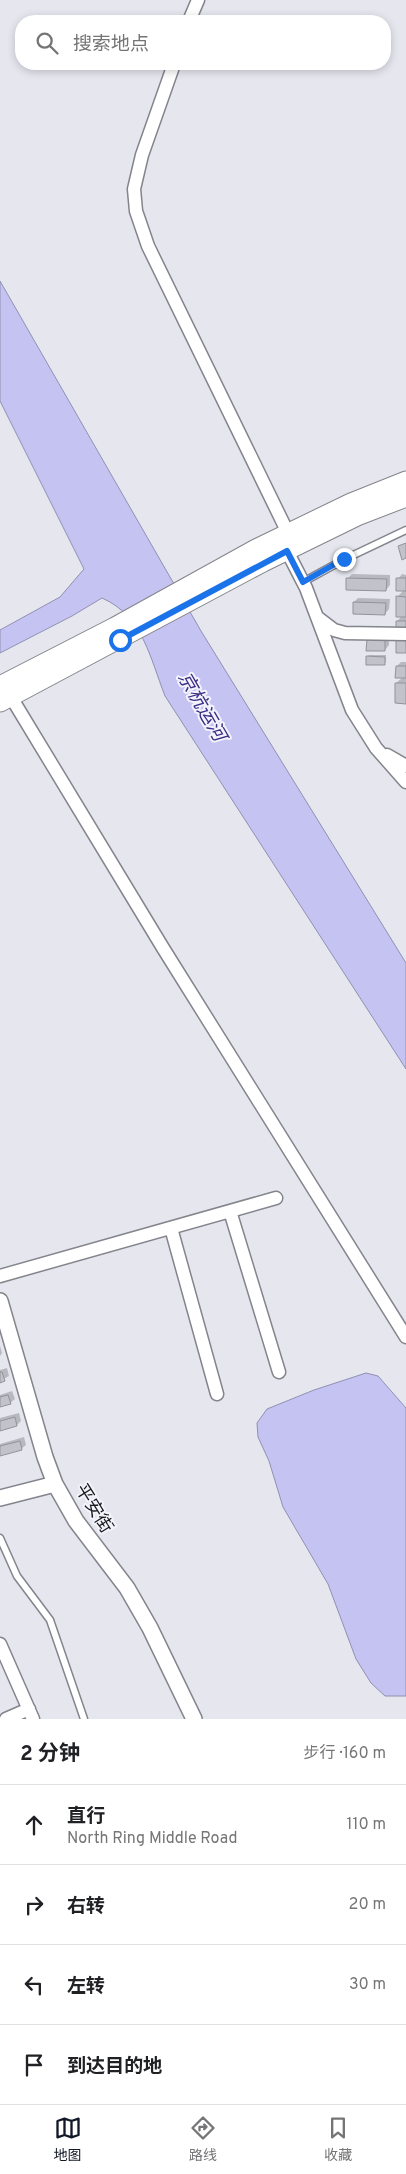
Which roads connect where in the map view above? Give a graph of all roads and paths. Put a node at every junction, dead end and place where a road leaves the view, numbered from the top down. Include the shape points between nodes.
1 (198, 0) edge
2 (192, 15) edge
3 (172, 70) edge
4 (406, 481) edge
5 (406, 497) edge
6 (406, 530) edge
7 (288, 542) junction
8 (303, 582) junction
9 (317, 616) junction
10 (406, 634) edge
11 (4, 695) edge
12 (376, 748) junction
13 (406, 766) edge
14 (406, 782) edge
15 (276, 1198) dead end
16 (230, 1211) junction
17 (170, 1228) junction
18 (0, 1276) edge
19 (1, 1310) edge
20 (406, 1337) edge
21 (279, 1372) dead end
22 (217, 1394) dead end
23 (55, 1484) junction
24 (0, 1498) edge
25 (0, 1538) edge
26 (0, 1644) edge
27 (31, 1714) edge
28 (6, 1719) edge
29 (84, 1719) edge
30 (194, 1719) edge

1 - 2 street
3 - 7 street via 142,155 134,188 136,211 148,246
4 - 7 main road via 351,503
5 - 7 main road
6 - 8 lane
7 - 8 street
7 - 11 main road
8 - 9 street
9 - 10 street via 334,630 345,633
9 - 12 street via 352,710
11 - 20 street
12 - 13 street
12 - 14 street
15 - 16 street
16 - 17 street
16 - 21 street
17 - 18 street
17 - 22 street
19 - 23 street, 平安街
23 - 24 street
23 - 30 street, 平安街 via 76,1521 127,1588
25 - 29 lane via 17,1576 50,1620
26 - 27 street
27 - 28 street

